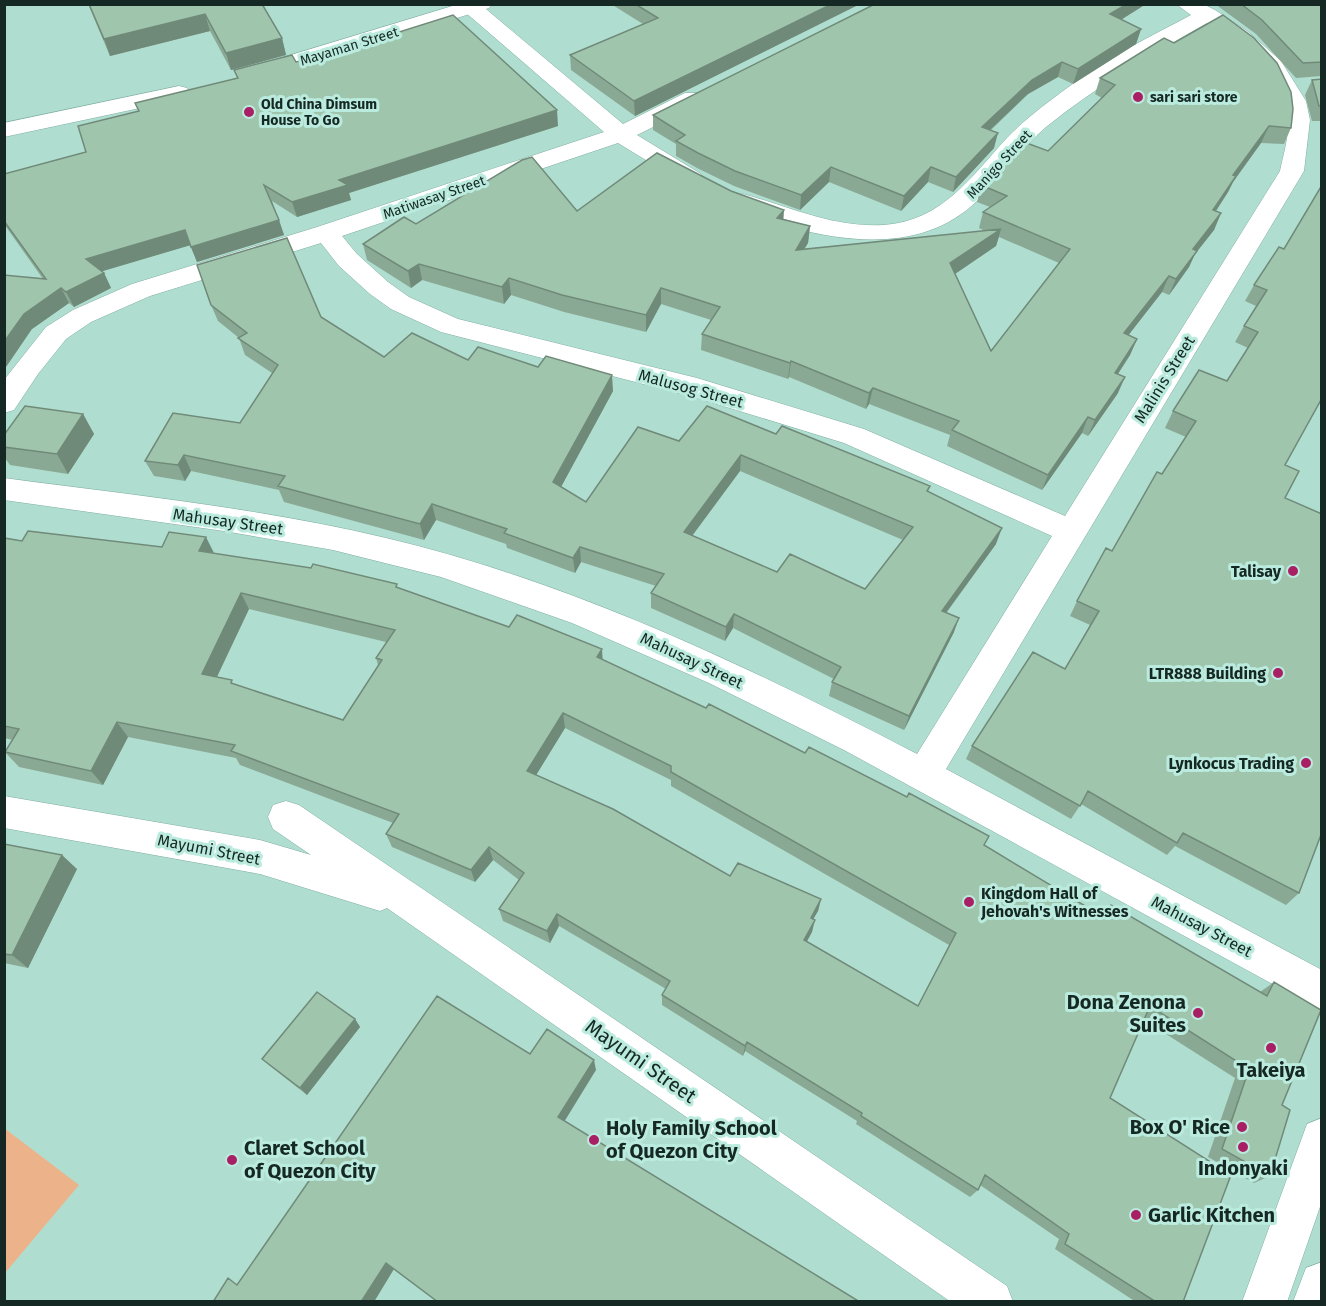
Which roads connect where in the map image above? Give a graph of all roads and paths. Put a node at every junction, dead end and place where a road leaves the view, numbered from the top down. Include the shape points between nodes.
1 (477, 6) edge
2 (1197, 9) edge
3 (249, 75) edge
4 (204, 87) edge
5 (716, 87) edge
6 (4, 130) edge
7 (621, 134) junction
8 (326, 233) junction
9 (4, 404) edge
10 (4, 489) edge
11 (1070, 531) junction
12 (923, 775) junction
13 (4, 812) edge
14 (1322, 992) edge
15 (1322, 1139) edge
16 (1322, 1284) edge
17 (991, 1302) edge
18 (1264, 1302) edge
19 (1315, 1302) edge

1 - 3 street, Mayaman Street
1 - 7 street, Manigo Street
2 - 7 street, Manigo Street via 1067,99 1017,141 963,202 935,221 903,231 859,232 813,225 769,212 672,168
2 - 11 street, Malinis Street via 1230,27 1298,86 1295,103 1299,121 1292,171
4 - 6 street
5 - 7 street, Matiwasay Street
7 - 8 street, Matiwasay Street
8 - 9 street, Matiwasay Street via 141,290 82,316 56,333
8 - 11 street, Malusog Street via 348,260 386,293 450,326 697,388 854,436
10 - 12 street, Mahusay Street via 322,535 492,580 587,614 714,668
11 - 12 street, Malinis Street
12 - 14 street, Mahusay Street
13 - 17 street, Mayumi Street via 260,857 386,895 441,924 451,928 489,949 286,817 394,891 433,918 443,925 492,958
15 - 18 street
16 - 19 street

